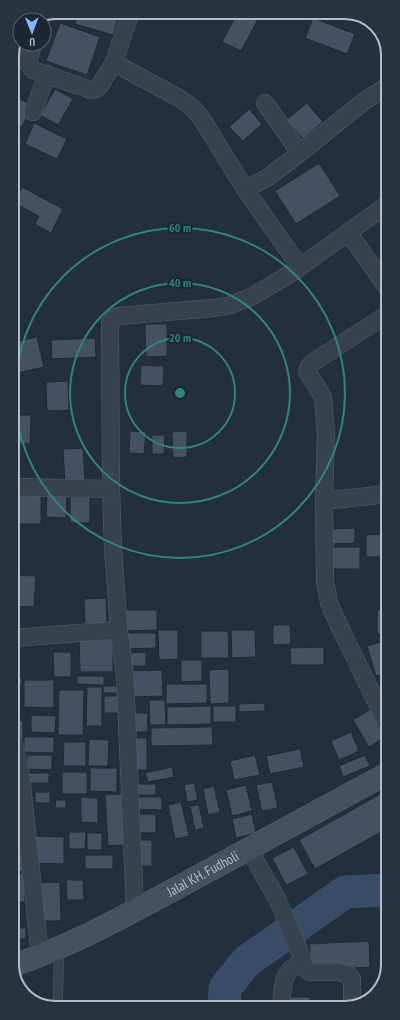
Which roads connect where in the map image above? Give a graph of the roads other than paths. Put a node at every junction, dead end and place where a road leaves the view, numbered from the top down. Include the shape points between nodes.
1 (128, 20) dead end
2 (31, 52) edge
3 (19, 59) edge
4 (28, 62) junction
5 (113, 65) junction
6 (48, 74) junction
7 (381, 90) edge
8 (265, 104) dead end
9 (33, 112) dead end
10 (300, 153) junction
11 (245, 189) junction
12 (381, 209) edge
13 (348, 232) junction
14 (300, 267) junction
15 (381, 279) edge
16 (381, 318) edge
17 (19, 487) edge
18 (111, 489) junction
19 (381, 495) edge
20 (324, 501) junction
21 (119, 630) junction
22 (19, 638) edge
23 (381, 711) edge
24 (19, 767) edge
25 (381, 777) edge
26 (249, 849) junction
27 (135, 910) junction
28 (49, 952) junction
29 (300, 953) junction
30 (19, 962) edge
31 (352, 1000) edge
32 (58, 1001) edge
33 (281, 1001) edge

1 - 5 street
2 - 4 street
3 - 4 street
4 - 6 street via 32,68
5 - 6 street via 99,87 91,90
5 - 11 street via 121,66 193,108
6 - 9 street
7 - 10 street
8 - 10 street
10 - 11 street via 267,178
11 - 14 street
12 - 13 street
13 - 14 street
13 - 15 street
14 - 18 street via 253,296 232,305 118,316 112,319
16 - 20 street via 312,363 308,369 323,398 326,434
17 - 18 street
18 - 21 street
19 - 20 street
20 - 23 street via 325,581 329,603
21 - 22 street
21 - 27 street via 125,676
24 - 28 street
25 - 26 main road, Jalal KH. Fudholi
26 - 27 main road, Jalal KH. Fudholi
26 - 29 street via 277,899
27 - 28 main road, Jalal KH. Fudholi
28 - 30 main road, Jalal KH. Fudholi
28 - 32 lane
29 - 31 street via 309,972 337,972 349,975 352,979
29 - 33 street via 286,975

